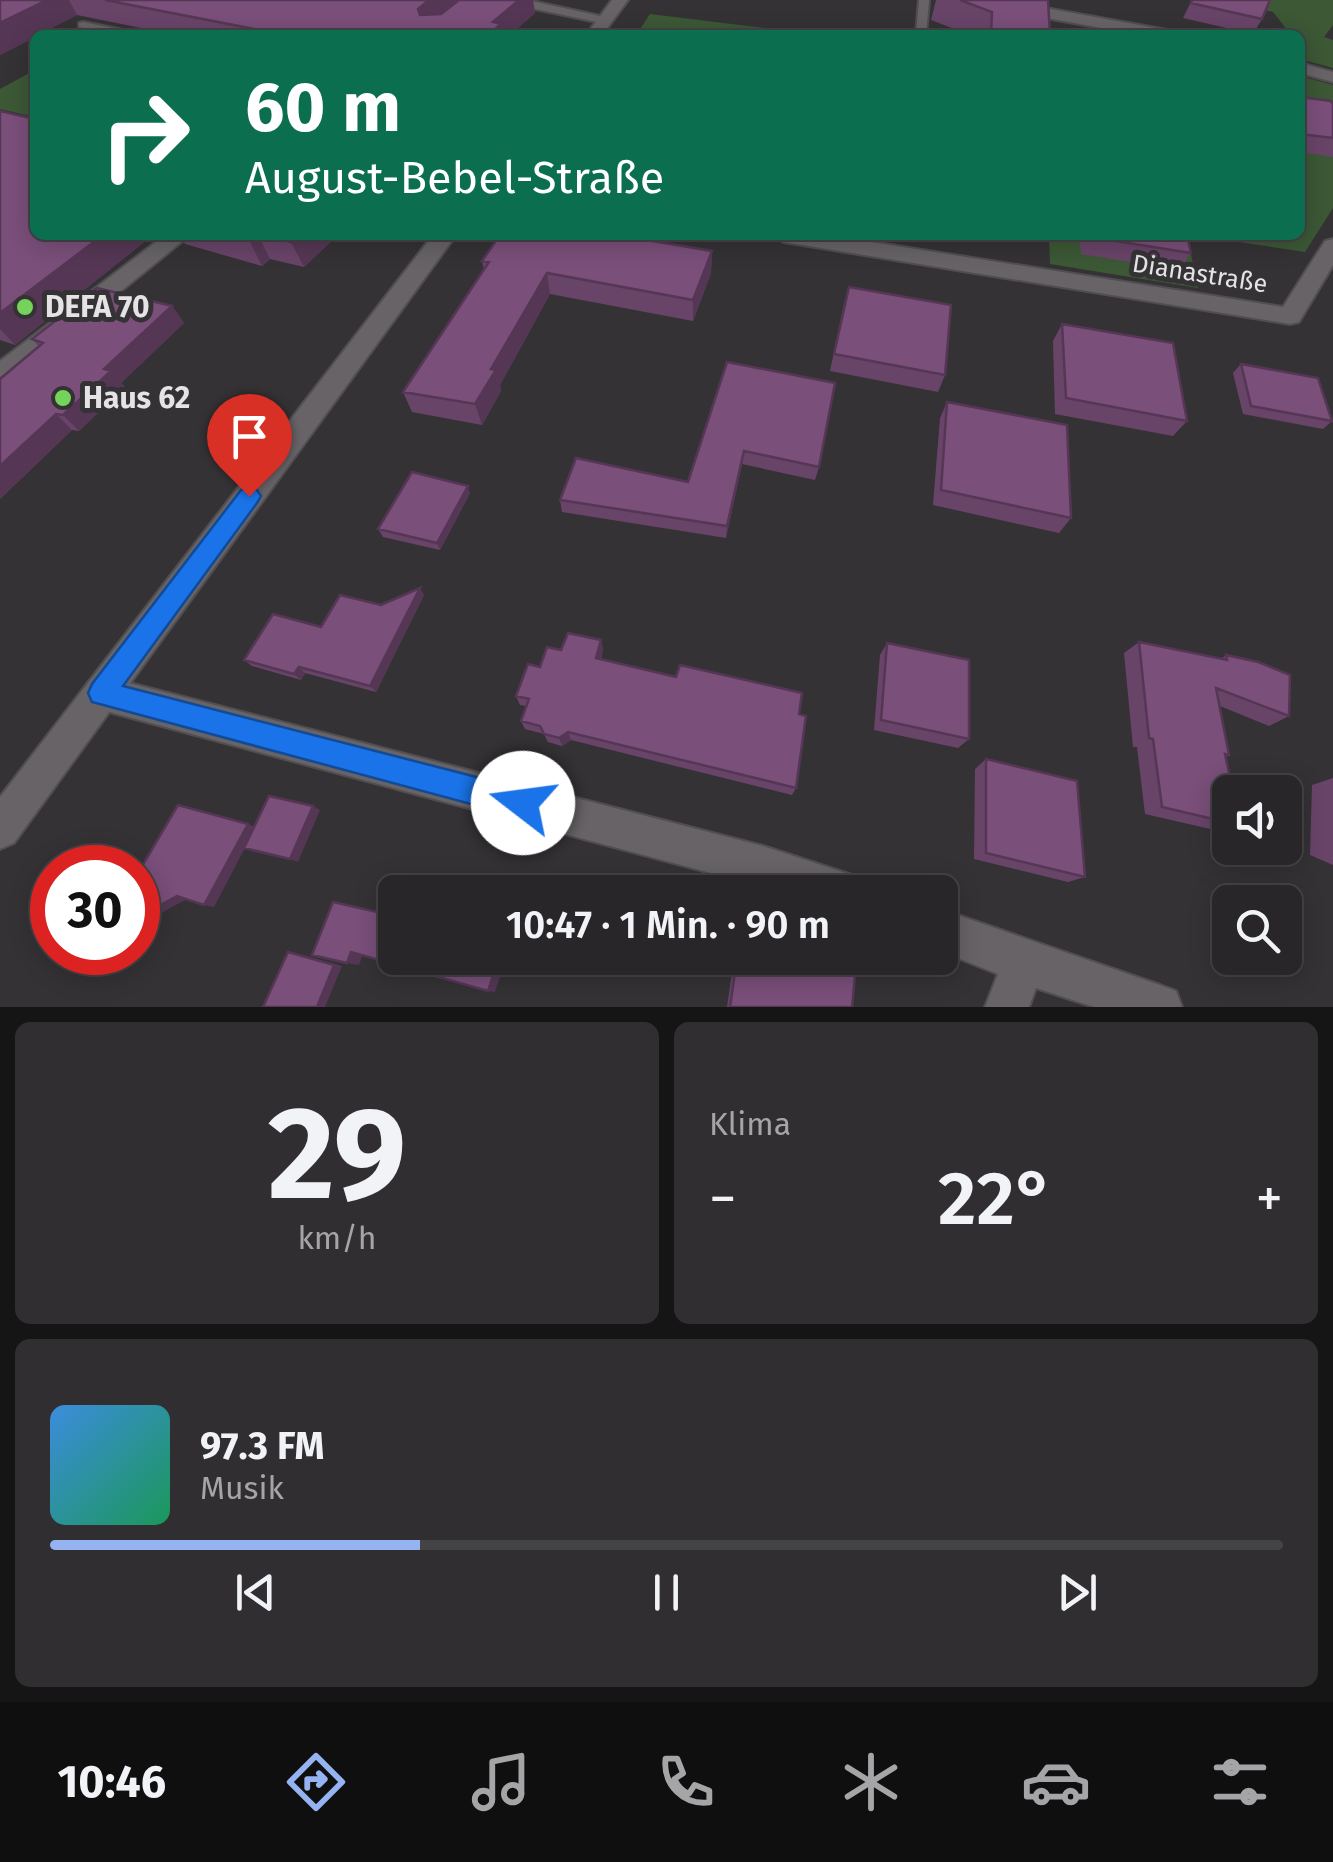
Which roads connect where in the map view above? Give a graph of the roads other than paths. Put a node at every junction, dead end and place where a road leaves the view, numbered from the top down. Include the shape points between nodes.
1 (501, 0) edge
2 (556, 0) edge
3 (924, 0) edge
4 (974, 0) edge
5 (614, 9) edge
6 (83, 25) dead end
7 (108, 30) edge
8 (598, 30) edge
9 (921, 30) edge
10 (1139, 30) edge
11 (1305, 69) edge
12 (1333, 77) edge
13 (173, 240) edge
14 (441, 240) edge
15 (851, 240) edge
16 (878, 242) edge
17 (1333, 246) edge
18 (0, 375) edge
19 (102, 693) junction
20 (0, 829) edge
21 (788, 875) edge
22 (958, 937) edge
23 (1024, 962) junction
24 (1007, 1007) edge
25 (1160, 1007) edge

1 - 5 street
2 - 5 street
3 - 9 lane
4 - 10 street
5 - 8 street
6 - 7 lane
11 - 12 street
13 - 18 street
14 - 19 street
15 - 16 street, Dianastraße
16 - 17 street, Dianastraße via 1290,316
19 - 20 street
19 - 21 street
22 - 23 street
23 - 24 street
23 - 25 street

